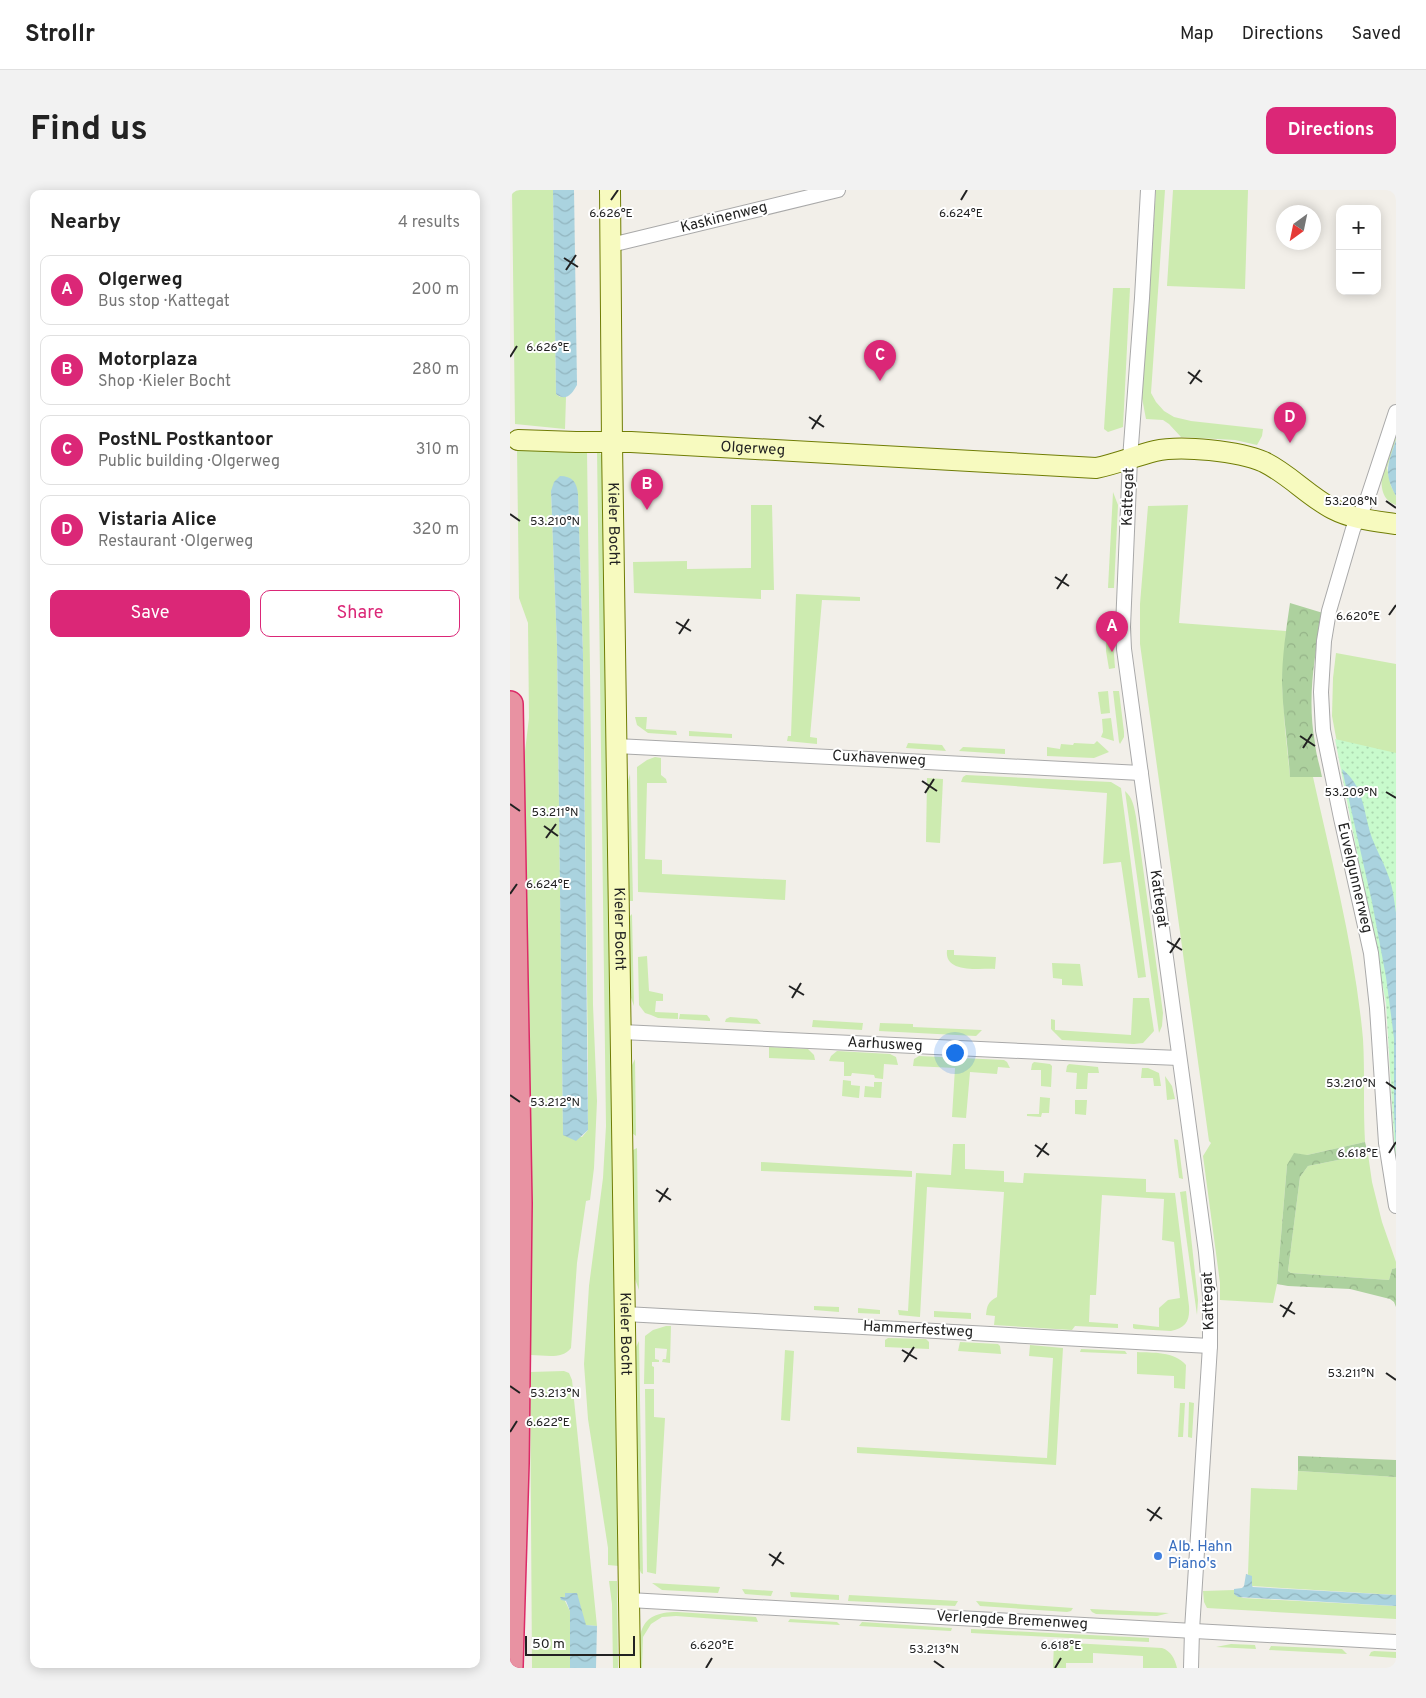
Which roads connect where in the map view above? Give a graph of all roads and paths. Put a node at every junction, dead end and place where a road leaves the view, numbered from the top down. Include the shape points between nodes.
1 (610, 190) edge
2 (838, 190) edge
3 (1148, 190) edge
4 (611, 245) junction
5 (1396, 412) edge
6 (518, 440) dead end
7 (612, 443) junction
8 (1130, 459) junction
9 (1358, 518) junction
10 (1396, 524) edge
11 (510, 704) edge
12 (616, 746) junction
13 (1141, 773) junction
14 (622, 1032) junction
15 (1179, 1058) junction
16 (1396, 1206) edge
17 (626, 1314) junction
18 (1210, 1346) junction
19 (629, 1600) junction
20 (1192, 1630) junction
21 (1396, 1642) edge
22 (510, 1666) edge
23 (630, 1668) edge
24 (1191, 1668) edge

1 - 4 street, Kieler Bocht
2 - 4 street, Kaskinenweg
3 - 8 street, Kattegat
4 - 7 street, Kieler Bocht
5 - 9 street, Euvelgunnerweg via 1377,473
6 - 7 street, Olgerweg
7 - 8 street, Olgerweg via 1096,468
7 - 12 street, Kieler Bocht
8 - 9 street, Olgerweg via 1174,449 1222,452 1252,458 1283,473 1333,509
8 - 13 street, Kattegat via 1122,628
9 - 10 street, Olgerweg
9 - 16 street, Euvelgunnerweg via 1329,612 1321,692 1324,730 1371,953 1386,1143
11 - 22 highway via 519,1203
12 - 13 street, Cuxhavenweg
12 - 14 street, Kieler Bocht
13 - 15 street, Kattegat
14 - 15 street, Aarhusweg
14 - 17 street, Kieler Bocht
15 - 18 street, Kattegat via 1206,1252
17 - 18 street, Hammerfestweg
17 - 19 street, Kieler Bocht
18 - 20 street, Kattegat
19 - 20 street, Verlengde Bremenweg
19 - 23 street, Kieler Bocht
20 - 21 street, Verlengde Bremenweg
20 - 24 street, Kattegat

